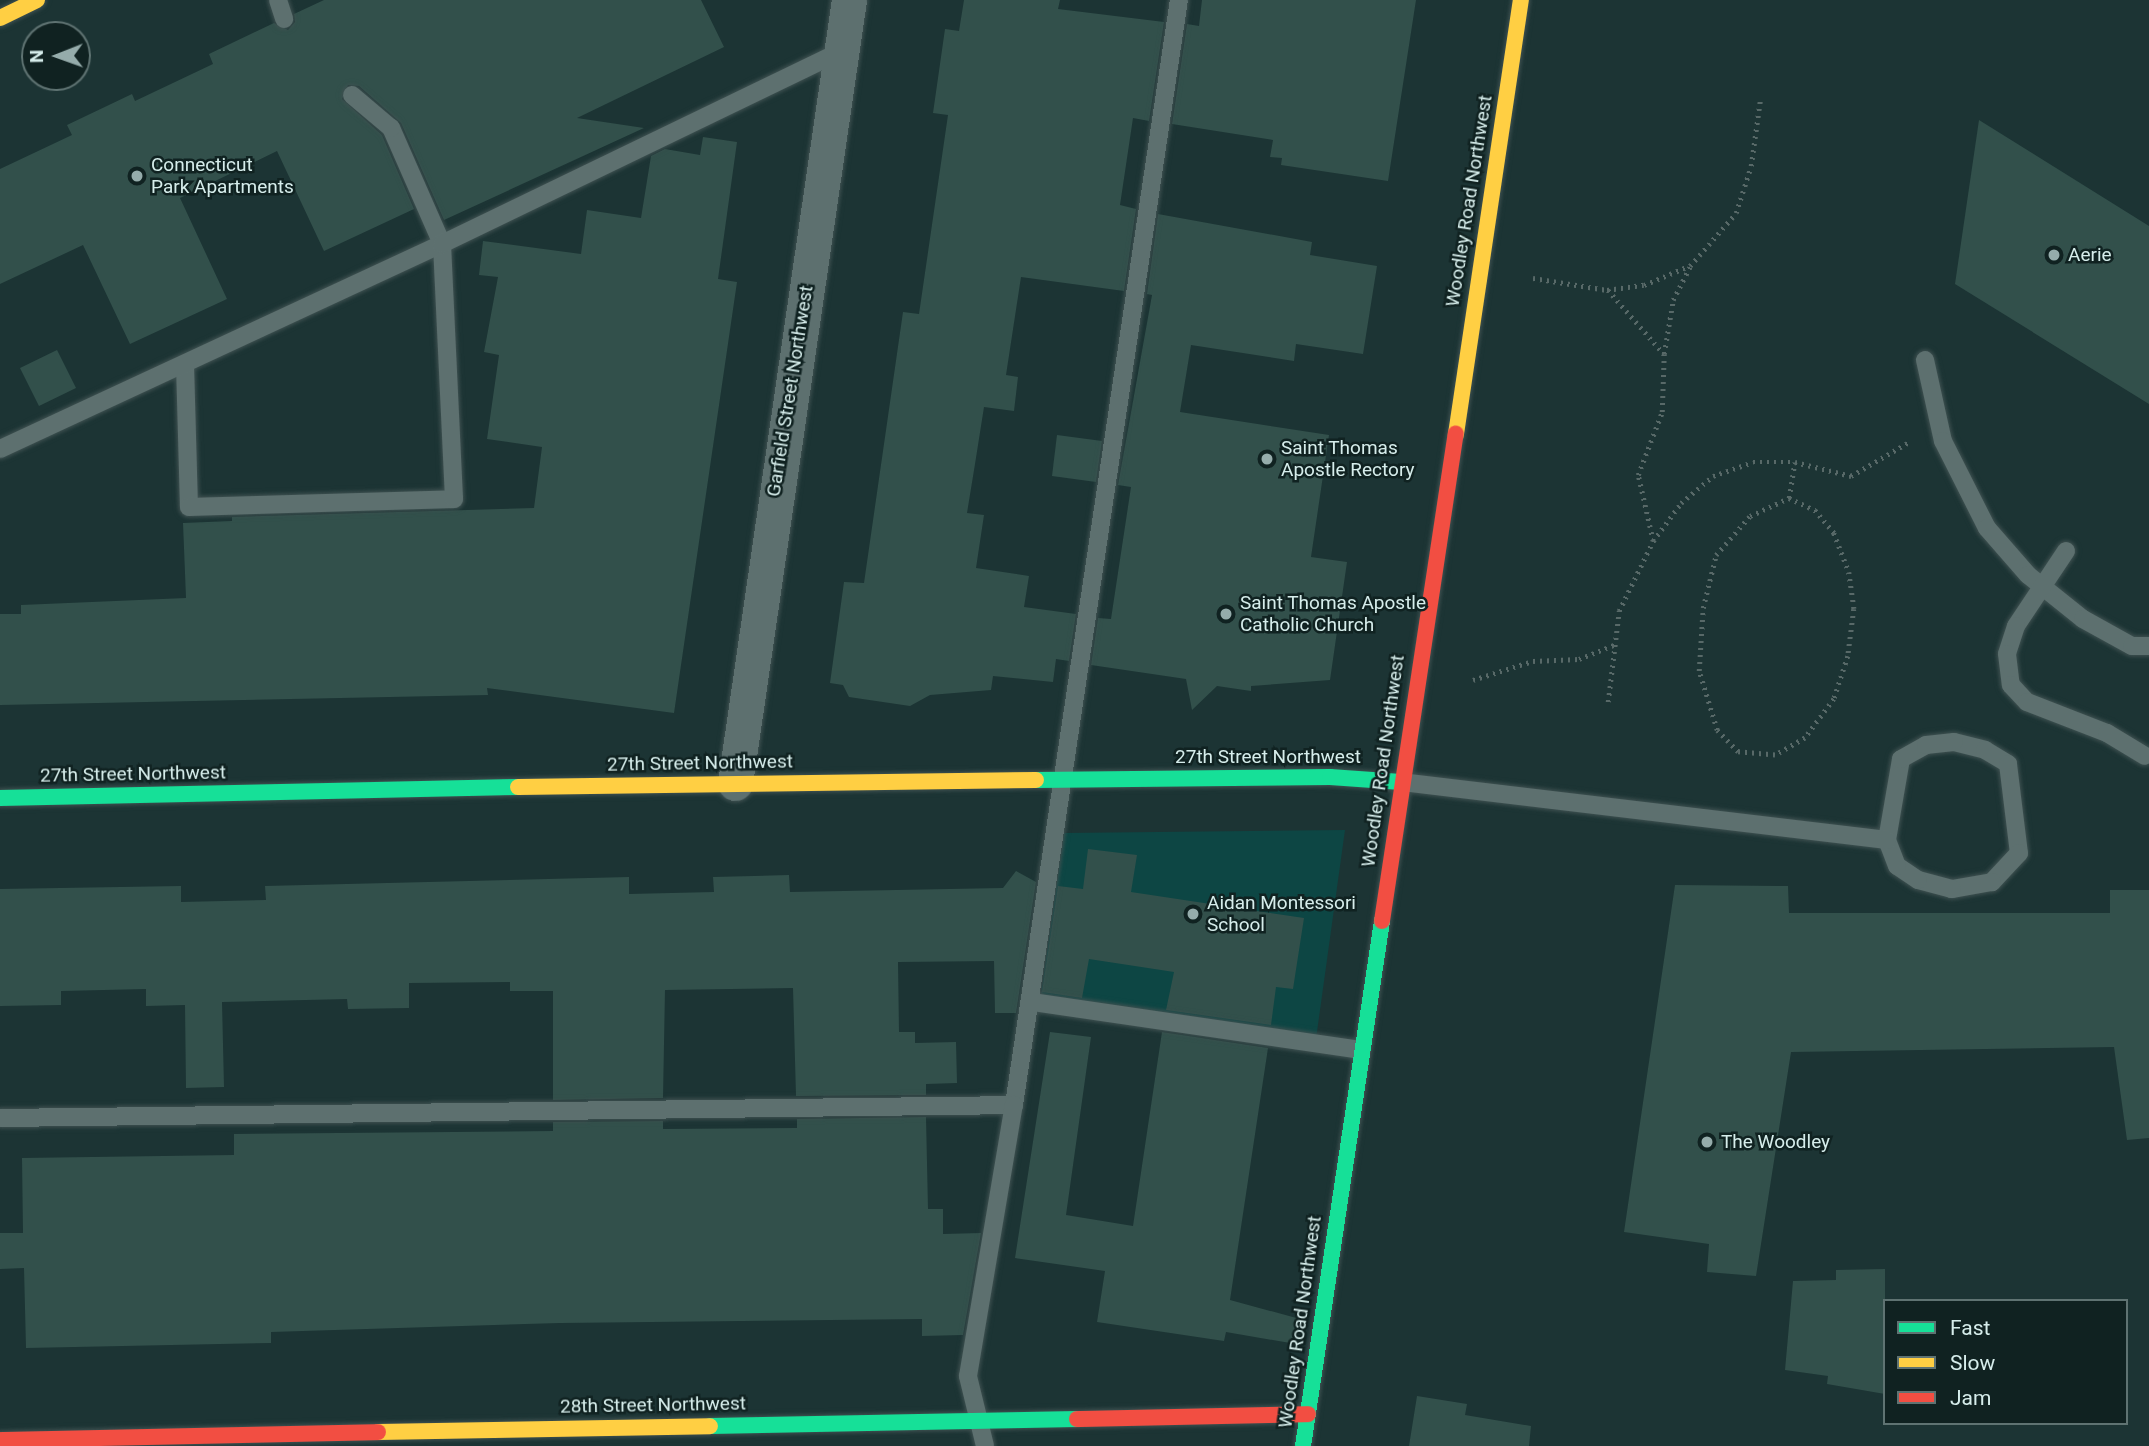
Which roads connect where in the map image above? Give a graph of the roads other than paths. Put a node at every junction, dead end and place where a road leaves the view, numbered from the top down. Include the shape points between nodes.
1 (37, 0) edge
2 (278, 0) edge
3 (849, 0) edge
4 (1179, 0) edge
5 (1521, 0) edge
6 (0, 18) edge
7 (284, 19) dead end
8 (841, 51) junction
9 (352, 95) dead end
10 (442, 244) junction
11 (1925, 360) dead end
12 (185, 363) junction
13 (0, 449) edge
14 (2066, 551) dead end
15 (2044, 587) junction
16 (2149, 646) edge
17 (2146, 755) dead end
18 (1059, 780) junction
19 (1401, 782) junction
20 (735, 783) junction
21 (0, 798) edge
22 (1887, 839) junction
23 (1032, 1002) junction
24 (1362, 1050) junction
25 (1014, 1105) junction
26 (0, 1118) edge
27 (1308, 1414) junction
28 (979, 1420) junction
29 (0, 1440) edge
30 (985, 1446) edge
31 (1303, 1446) edge

1 - 6 street
2 - 7 lane
3 - 8 street, Garfield Street Northwest
4 - 18 lane
5 - 19 street, Woodley Road Northwest
8 - 10 lane
8 - 20 street, Garfield Street Northwest
9 - 10 lane via 391,128
10 - 12 lane
10 - 12 lane via 454,499 189,507
11 - 15 lane via 1939,425 1987,528
12 - 13 lane
14 - 15 lane
15 - 16 lane via 2083,619 2132,646
15 - 17 lane via 2016,626 2007,654 2011,685 2026,702 2108,733
18 - 19 street, 27th Street Northwest via 1361,777
18 - 20 street, 27th Street Northwest
18 - 23 lane
19 - 22 lane
19 - 24 street, Woodley Road Northwest
20 - 21 street, 27th Street Northwest
22 - 22 lane via 1897,866 1918,880 1952,889 1992,882 2019,853 2008,764 1985,750 1954,742 1926,745 1902,759
23 - 24 lane
23 - 25 lane
24 - 27 street, Woodley Road Northwest
25 - 26 lane
25 - 28 lane via 968,1376
27 - 28 street, 28th Street Northwest
27 - 31 street, Woodley Road Northwest
28 - 29 street, 28th Street Northwest
28 - 30 lane

